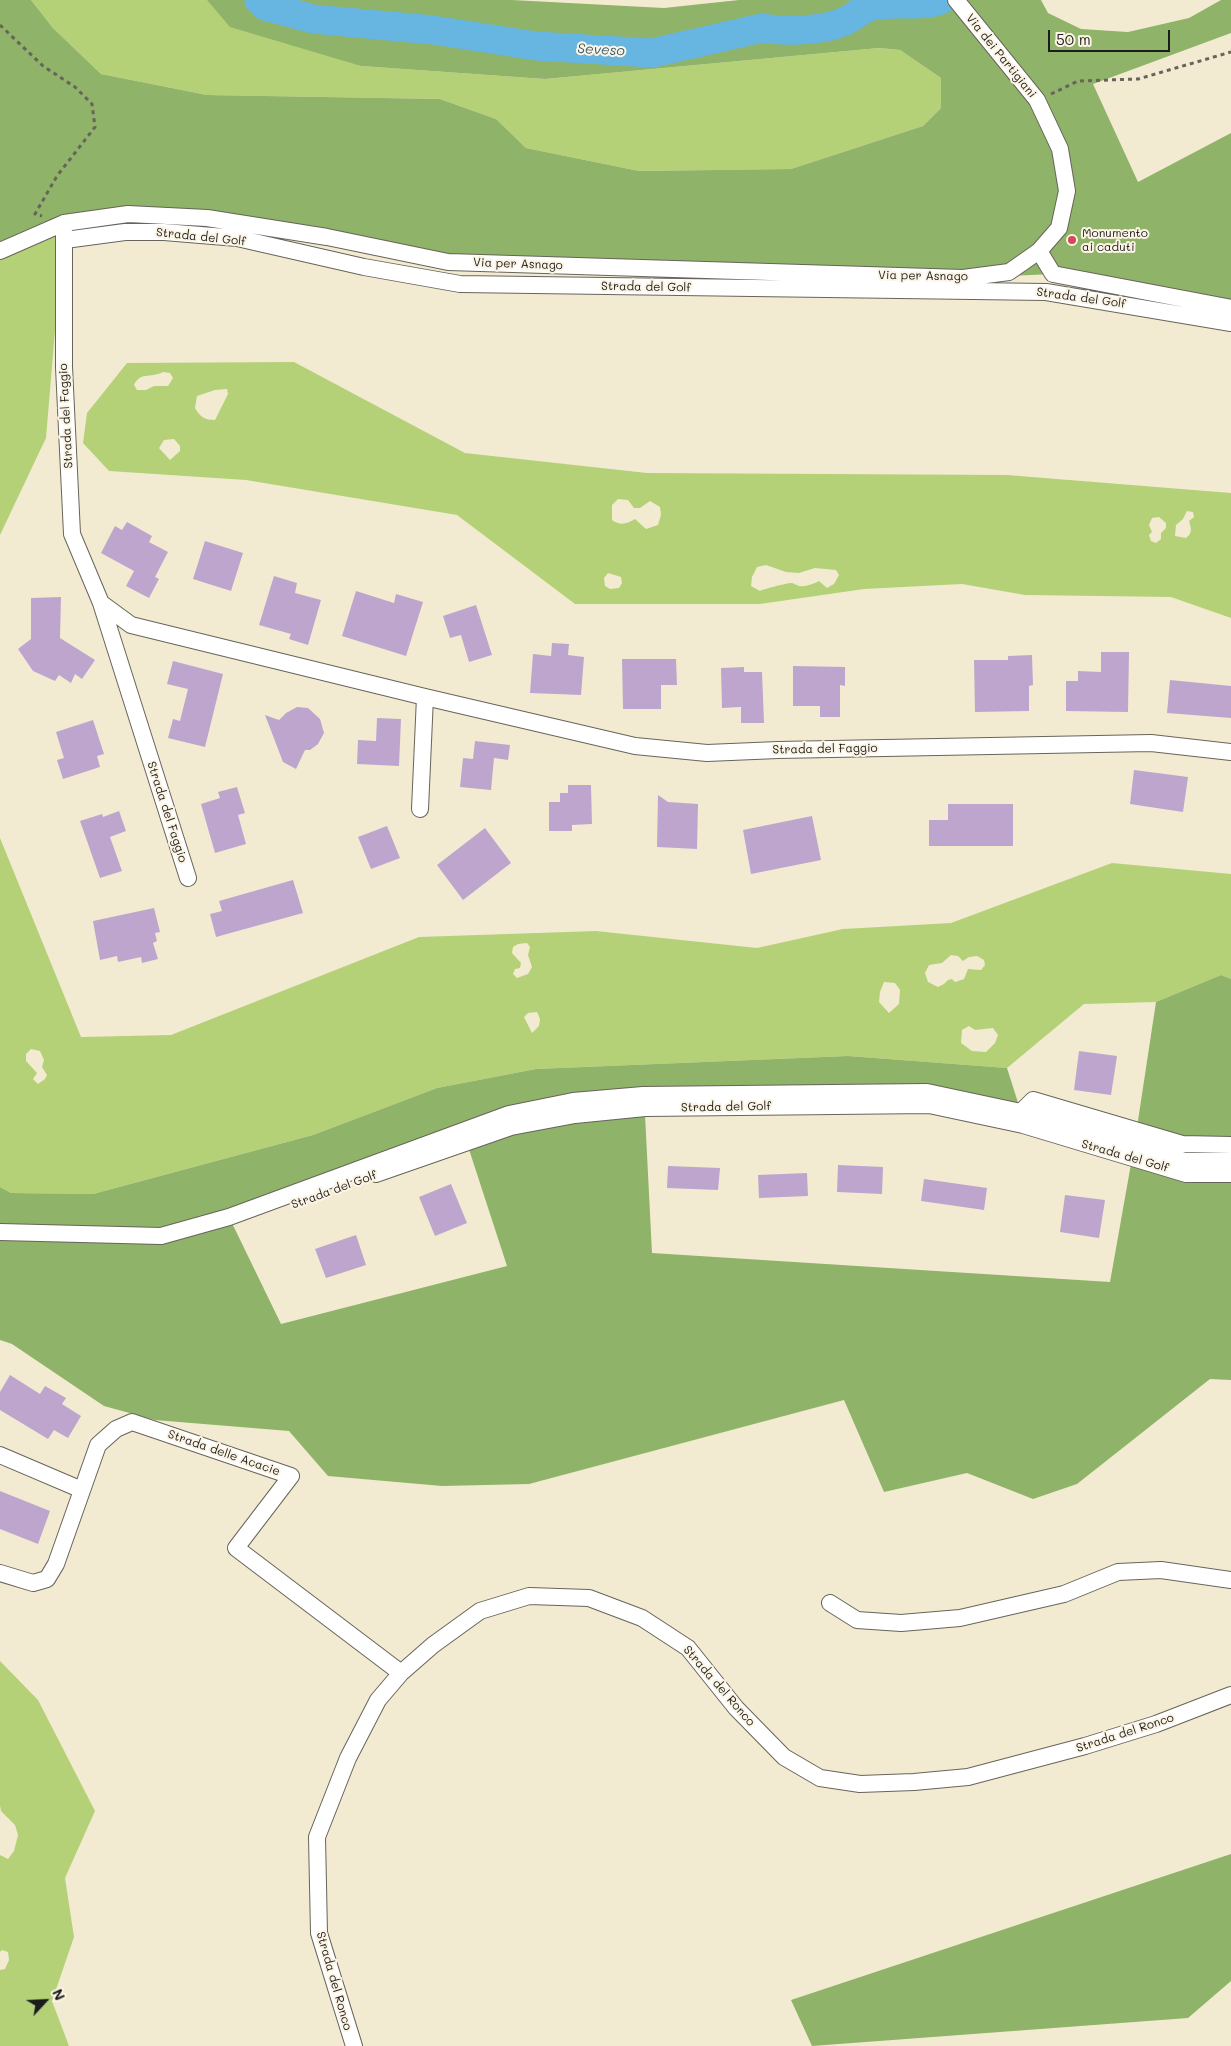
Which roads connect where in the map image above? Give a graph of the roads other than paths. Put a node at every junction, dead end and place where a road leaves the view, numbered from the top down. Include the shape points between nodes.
1 (956, 0) edge
2 (64, 223) junction
3 (65, 240) junction
4 (0, 250) edge
5 (1039, 251) junction
6 (1231, 308) edge
7 (1231, 323) edge
8 (101, 603) junction
9 (425, 697) junction
10 (1231, 752) edge
11 (420, 810) dead end
12 (188, 878) dead end
13 (1021, 1112) junction
14 (1231, 1145) edge
15 (1231, 1161) edge
16 (1231, 1174) edge
17 (229, 1217) junction
18 (0, 1232) edge
19 (0, 1454) edge
20 (82, 1490) junction
21 (0, 1573) edge
22 (1231, 1580) edge
23 (830, 1603) dead end
24 (401, 1673) junction
25 (1231, 1695) edge
26 (354, 2046) edge

1 - 5 street, Via dei Partigiani via 1037,100 1060,149 1067,191 1059,228
2 - 3 street, Strada del Faggio
2 - 4 street, Via per Asnago
2 - 5 street, Via per Asnago via 128,214 207,218 328,237 448,262 963,278 1010,272
3 - 7 street, Strada del Golf via 125,232 237,238 364,267 460,284 1046,292
3 - 8 street, Strada del Faggio via 64,367 72,534
5 - 6 street, Strada del Golf via 1053,274
8 - 9 street, Strada del Faggio via 131,625
8 - 12 street, Strada del Faggio
9 - 10 street, Strada del Faggio via 635,746 707,753 1151,744
9 - 11 street
13 - 14 street, Strada del Golf via 1033,1100 1182,1144
13 - 15 street, Strada del Golf via 1184,1161
13 - 17 street, Strada del Golf via 927,1092 643,1095 573,1101 510,1114
16 - 17 street, Strada del Golf via 1186,1174 1023,1125 929,1105 645,1108 575,1114 511,1127 268,1215
17 - 18 street, Strada del Golf via 162,1236
19 - 20 street
20 - 21 street, Strada delle Acacie via 56,1564 46,1579 33,1583
20 - 24 street, Strada delle Acacie via 98,1445 116,1429 132,1422 291,1476 236,1548
22 - 23 street via 1162,1570 1118,1572 1054,1596 960,1618 901,1623 858,1620
24 - 25 street, Strada del Ronco via 480,1611 529,1596 589,1598 642,1618 688,1648 736,1708 784,1757 820,1778 860,1784 968,1776 1147,1727
24 - 26 street, Strada del Ronco via 378,1700 348,1758 317,1837 319,1933

